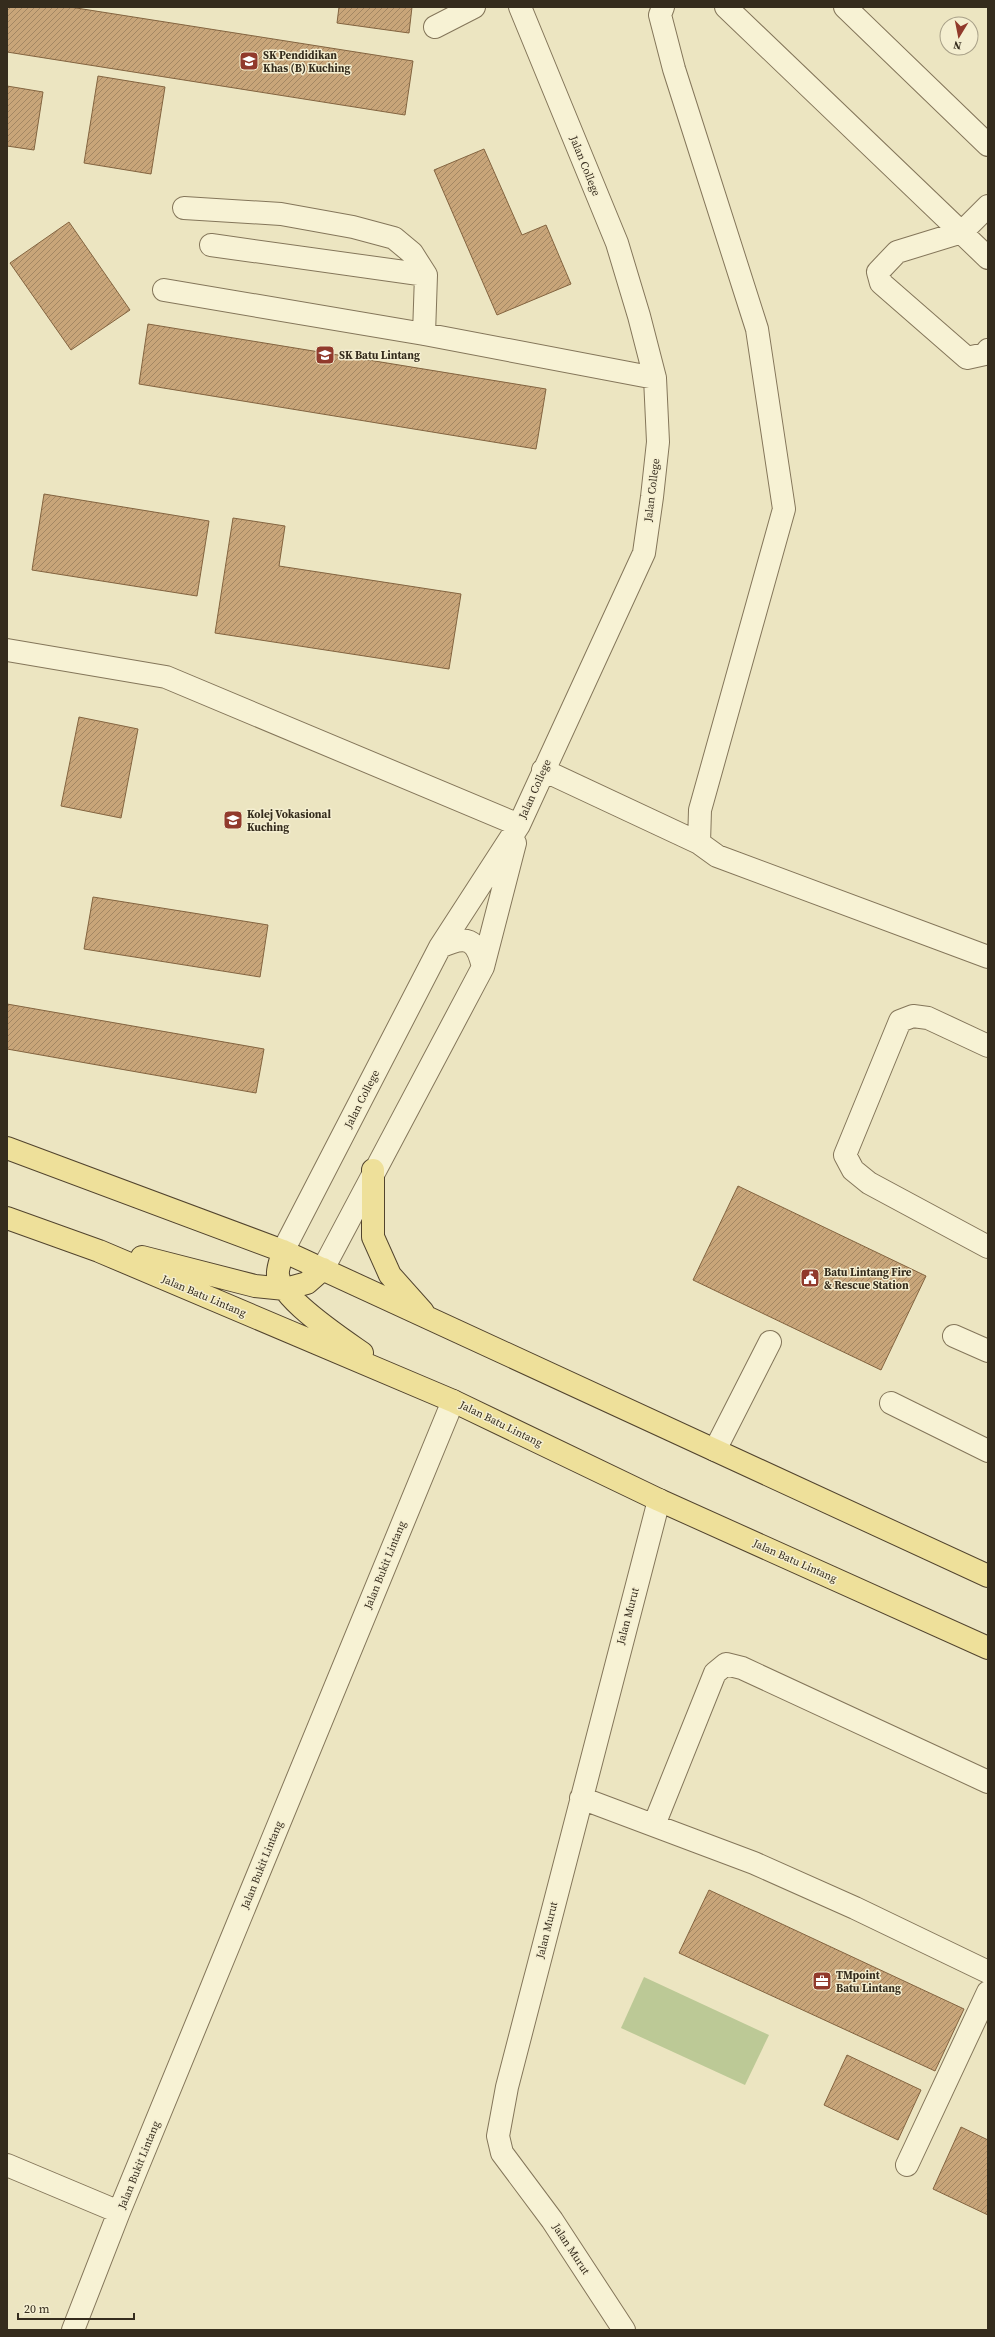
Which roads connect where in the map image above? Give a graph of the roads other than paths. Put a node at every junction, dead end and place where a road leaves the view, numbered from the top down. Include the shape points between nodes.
1 (474, 7) edge
2 (520, 7) edge
3 (663, 7) edge
4 (726, 7) edge
5 (845, 7) edge
6 (435, 27) dead end
7 (988, 145) edge
8 (988, 206) edge
9 (184, 208) dead end
10 (962, 232) junction
11 (211, 245) dead end
12 (988, 258) edge
13 (426, 275) junction
14 (164, 290) dead end
15 (424, 334) junction
16 (988, 350) edge
17 (655, 378) junction
18 (7, 650) edge
19 (543, 770) junction
20 (519, 825) junction
21 (700, 843) junction
22 (440, 947) junction
23 (988, 957) edge
24 (482, 967) junction
25 (988, 1046) edge
26 (7, 1148) edge
27 (374, 1170) junction
28 (7, 1218) edge
29 (988, 1247) edge
30 (99, 1251) junction
31 (283, 1251) junction
32 (322, 1269) junction
33 (285, 1289) junction
34 (427, 1318) junction
35 (954, 1336) dead end
36 (770, 1342) dead end
37 (988, 1351) edge
38 (395, 1376) junction
39 (453, 1401) junction
40 (891, 1403) dead end
41 (986, 1446) edge
42 (715, 1450) junction
43 (659, 1500) junction
44 (988, 1576) edge
45 (988, 1648) edge
46 (988, 1782) edge
47 (581, 1798) junction
48 (654, 1825) junction
49 (988, 1972) edge
50 (988, 1992) edge
51 (7, 2165) edge
52 (907, 2165) dead end
53 (119, 2212) junction
54 (73, 2330) edge
55 (624, 2330) edge

1 - 6 street
2 - 17 street, Jalan College via 617,243
3 - 21 street via 660,15 674,69 757,329 784,509 700,810
4 - 10 street
5 - 7 street
8 - 10 street
9 - 13 street via 281,214 353,227 394,238 412,253
10 - 12 street
10 - 16 street via 896,252 878,272 881,283 967,358 985,354
11 - 13 street
13 - 15 street
14 - 15 street
15 - 17 street
17 - 19 street, Jalan College via 658,442 644,553
18 - 20 street via 166,677
19 - 20 street, Jalan College
19 - 21 street
20 - 22 street, Jalan College
20 - 24 street
21 - 23 street via 717,856
22 - 24 street via 457,939 472,942 478,950
22 - 31 street, Jalan College
24 - 27 street
25 - 29 street via 928,1018 913,1016 900,1021 845,1154 853,1170 869,1183
26 - 31 main road
27 - 32 street
27 - 34 main road via 373,1237 390,1275
28 - 30 main road, Jalan Batu Lintang
30 - 33 main road via 134,1255 255,1286
30 - 38 main road, Jalan Batu Lintang
31 - 32 main road
31 - 33 main road via 278,1275
32 - 33 main road via 307,1283
32 - 34 main road
33 - 38 main road via 311,1316
34 - 42 main road
35 - 37 street
36 - 42 street
38 - 39 main road, Jalan Batu Lintang
39 - 43 main road, Jalan Batu Lintang
39 - 53 street, Jalan Bukit Lintang
40 - 41 street
42 - 44 main road
43 - 45 main road, Jalan Batu Lintang
43 - 47 street, Jalan Murut
46 - 48 street via 742,1668 726,1664 715,1673
47 - 48 street
47 - 55 street, Jalan Murut via 507,2087 498,2136 502,2153 547,2213
48 - 49 street via 754,1863
50 - 52 street
51 - 53 street
53 - 54 street, Jalan Bukit Lintang

